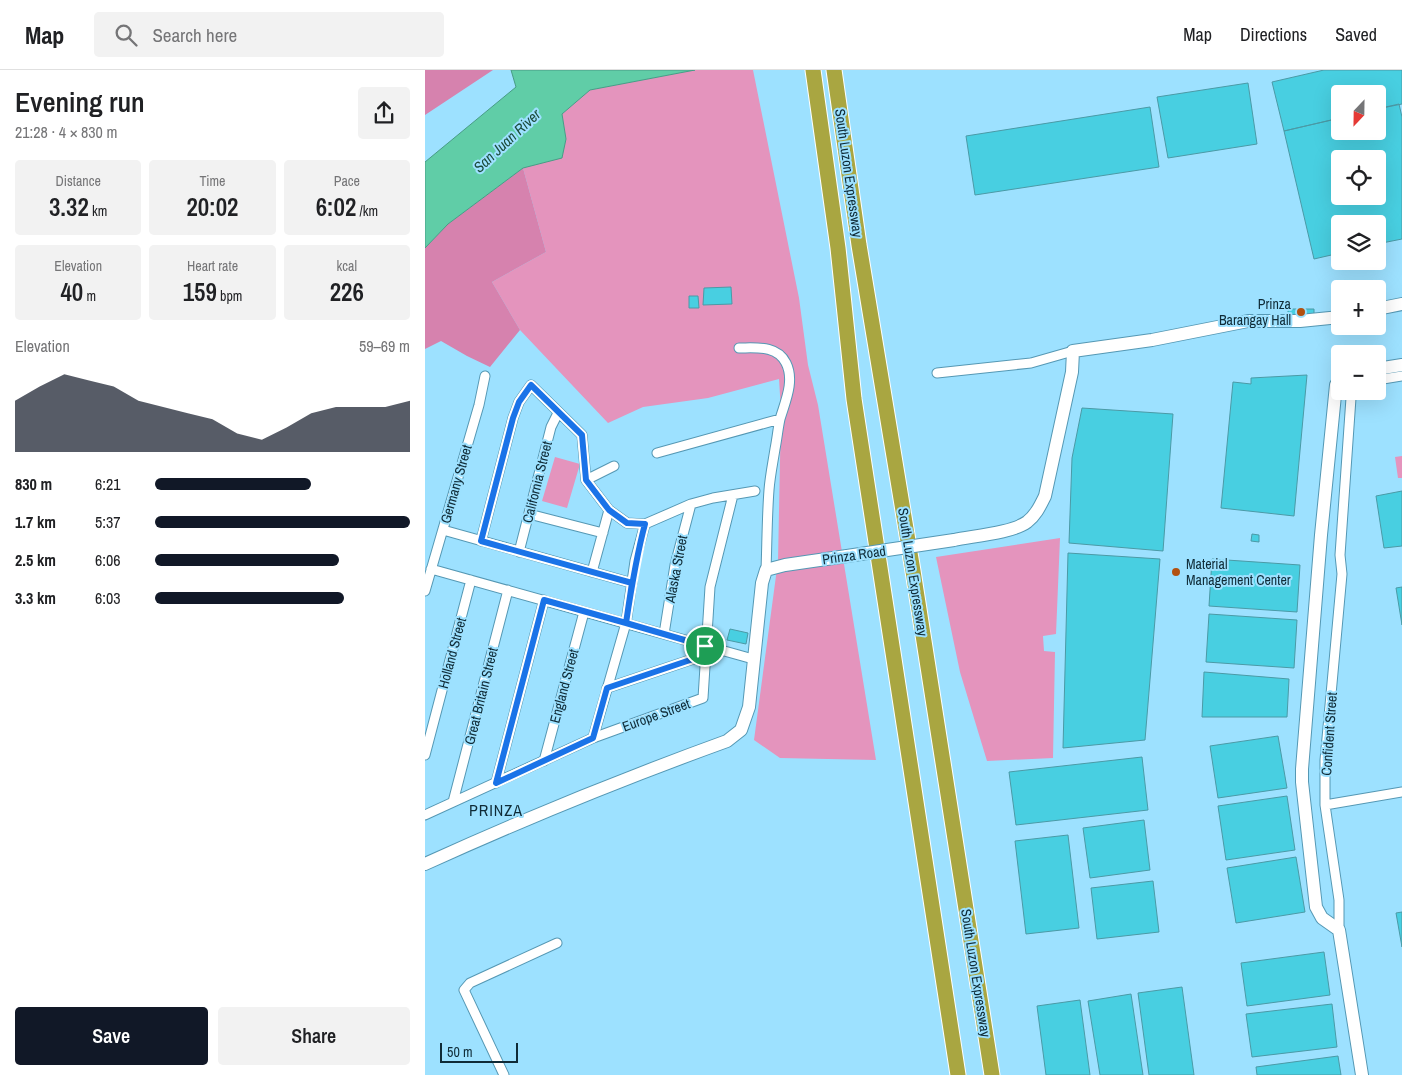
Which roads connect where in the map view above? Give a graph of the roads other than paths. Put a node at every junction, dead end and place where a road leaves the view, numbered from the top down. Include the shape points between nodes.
1 (813, 70) edge
2 (834, 70) edge
3 (1402, 304) edge
4 (1386, 307) edge
5 (1331, 318) edge
6 (739, 348) dead end
7 (1073, 351) junction
8 (1402, 365) edge
9 (1386, 368) edge
10 (937, 373) dead end
11 (485, 376) dead end
12 (1402, 376) edge
13 (1386, 379) edge
14 (1335, 400) edge
15 (1351, 400) edge
16 (558, 413) junction
17 (780, 419) junction
18 (657, 453) dead end
19 (614, 466) dead end
20 (586, 480) junction
21 (755, 492) dead end
22 (733, 495) junction
23 (691, 504) junction
24 (609, 510) junction
25 (529, 514) junction
26 (645, 524) junction
27 (443, 530) junction
28 (603, 533) junction
29 (481, 541) junction
30 (519, 552) junction
31 (431, 569) junction
32 (766, 570) junction
33 (592, 572) junction
34 (471, 580) junction
35 (632, 583) junction
36 (508, 590) junction
37 (425, 591) edge
38 (544, 600) junction
39 (584, 612) junction
40 (626, 623) junction
41 (664, 634) junction
42 (705, 650) junction
43 (753, 659) junction
44 (607, 688) junction
45 (593, 738) junction
46 (425, 755) edge
47 (544, 761) junction
48 (496, 783) junction
49 (1402, 792) edge
50 (453, 802) junction
51 (1325, 805) junction
52 (425, 814) edge
53 (425, 864) edge
54 (1339, 930) junction
55 (557, 943) dead end
56 (993, 1071) edge
57 (504, 1075) edge
58 (958, 1075) edge
59 (1362, 1075) edge

1 - 58 highway, South Luzon Expressway via 838,248 854,400
2 - 56 highway, South Luzon Expressway via 859,245
3 - 4 main road
5 - 7 main road via 1248,321 1152,340
6 - 17 street via 774,351 787,364 789,386
7 - 10 street via 1031,363
7 - 32 main road, Prinza Road, bridge via 1045,496 1037,512 1026,523 954,540
8 - 9 main road
11 - 27 street, Germany Street
12 - 13 street
14 - 54 main road via 1302,782 1316,907 1322,918
15 - 51 street, Confident Street via 1342,574 1325,760
16 - 20 street via 582,435
16 - 25 street, California Street via 551,427
16 - 29 street via 531,385 519,402
17 - 18 street
17 - 32 street via 769,489
19 - 20 street
20 - 24 street
21 - 22 street
22 - 23 street
22 - 42 street via 710,587
23 - 26 street
23 - 41 street, Alaska Street via 675,566
24 - 26 street via 627,523
24 - 28 street
25 - 28 street
25 - 30 street, California Street
26 - 35 street
27 - 29 street
27 - 31 street, Germany Street
28 - 33 street
29 - 30 street
30 - 33 street
31 - 34 street
31 - 37 street, Germany Street
32 - 43 main road
33 - 35 street
34 - 36 street
34 - 46 street, Holland Street
35 - 40 street
36 - 38 street
36 - 50 street, Great Britain Street
38 - 39 street
38 - 48 street
39 - 40 street
39 - 47 street, England Street
40 - 41 street
40 - 44 street
41 - 42 street
42 - 43 street
42 - 44 street
42 - 45 street, Europe Street via 703,698
43 - 53 main road via 745,721 741,730 727,741 627,778
44 - 45 street
45 - 47 street, Europe Street
47 - 48 street, Europe Street
48 - 50 street, Europe Street
49 - 51 street
50 - 52 street, Europe Street
51 - 54 street, Confident Street via 1339,900
54 - 59 main road, Confident Street
55 - 57 street via 470,983 464,990

